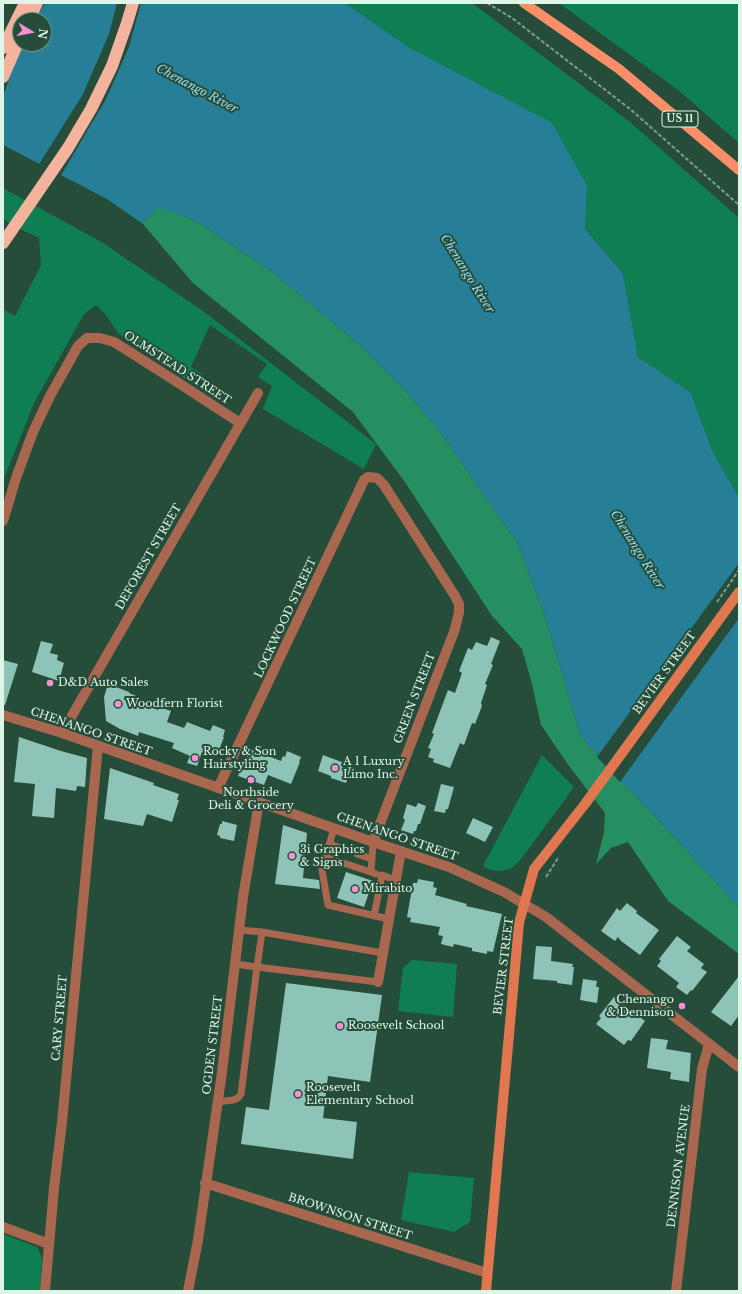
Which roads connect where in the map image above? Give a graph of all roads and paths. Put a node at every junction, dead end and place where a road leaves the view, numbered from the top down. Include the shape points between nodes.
1 (25, 3) edge
2 (133, 3) edge
3 (487, 3) edge
4 (524, 3) edge
5 (3, 48) edge
6 (14, 52) edge
7 (3, 77) edge
8 (739, 170) edge
9 (739, 205) edge
10 (3, 243) edge
11 (258, 393) dead end
12 (240, 423) junction
13 (384, 485) joint
14 (3, 521) edge
15 (739, 592) edge
16 (3, 715) edge
17 (62, 733) junction
18 (98, 746) junction
19 (218, 788) junction
20 (259, 802) junction
21 (334, 828) junction
22 (373, 842) junction
23 (329, 844) junction
24 (344, 849) dead end
25 (401, 852) junction
26 (357, 854) dead end
27 (325, 857) junction
28 (372, 859) junction
29 (371, 872) junction
30 (382, 875) junction
31 (395, 880) junction
32 (525, 904) junction
33 (374, 916) junction
34 (388, 919) junction
35 (239, 930) junction
36 (262, 932) junction
37 (383, 953) junction
38 (235, 964) junction
39 (257, 967) junction
40 (378, 982) joint
41 (709, 1044) junction
42 (739, 1067) edge
43 (217, 1102) junction
44 (205, 1183) junction
45 (3, 1227) edge
46 (49, 1244) junction
47 (487, 1273) junction
48 (45, 1291) edge
49 (188, 1291) edge
50 (486, 1291) edge
51 (676, 1291) edge

1 - 5 highway
2 - 10 highway via 112,66 91,109 68,148
3 - 9 path via 512,18 630,109
4 - 8 main road, US 11 via 619,69
6 - 7 highway
11 - 12 street, DEFOREST STREET
12 - 14 street, OLMSTEAD STREET via 114,342 87,338 78,346 33,432
12 - 17 street, DEFOREST STREET
13 - 19 street, LOCKWOOD STREET via 377,478 368,477 364,480
13 - 22 street, GREEN STREET via 455,596 460,612
15 - 32 main road, BEVIER STREET via 585,804 534,869
16 - 17 street, CHENANGO STREET
17 - 18 street, CHENANGO STREET
18 - 19 street, CHENANGO STREET
18 - 46 street, CARY STREET
19 - 20 street, CHENANGO STREET
20 - 21 street, CHENANGO STREET
20 - 35 street, OGDEN STREET
21 - 22 street, CHENANGO STREET
21 - 23 lane
22 - 25 street, CHENANGO STREET
22 - 28 lane
23 - 24 lane
23 - 27 lane
25 - 31 street
25 - 32 street, CHENANGO STREET via 449,867
26 - 28 lane
27 - 29 lane
27 - 33 lane via 322,870 328,905
28 - 29 lane
29 - 30 lane
30 - 31 lane
30 - 33 lane
31 - 34 street
32 - 41 street, CHENANGO STREET via 546,917
32 - 47 main road, BEVIER STREET via 520,923 514,977
33 - 34 lane
34 - 37 street
35 - 36 lane
35 - 38 street, OGDEN STREET
36 - 37 lane
36 - 39 lane
37 - 40 street
38 - 39 lane
38 - 43 street, OGDEN STREET
39 - 40 lane
39 - 43 lane via 241,1094 234,1100
41 - 42 street, CHENANGO STREET
41 - 51 street, DENNISON AVENUE via 702,1069
43 - 44 street, OGDEN STREET
44 - 47 street, BROWNSON STREET
44 - 49 street, OGDEN STREET
45 - 46 street
46 - 48 street, CARY STREET
47 - 50 main road, BEVIER STREET

